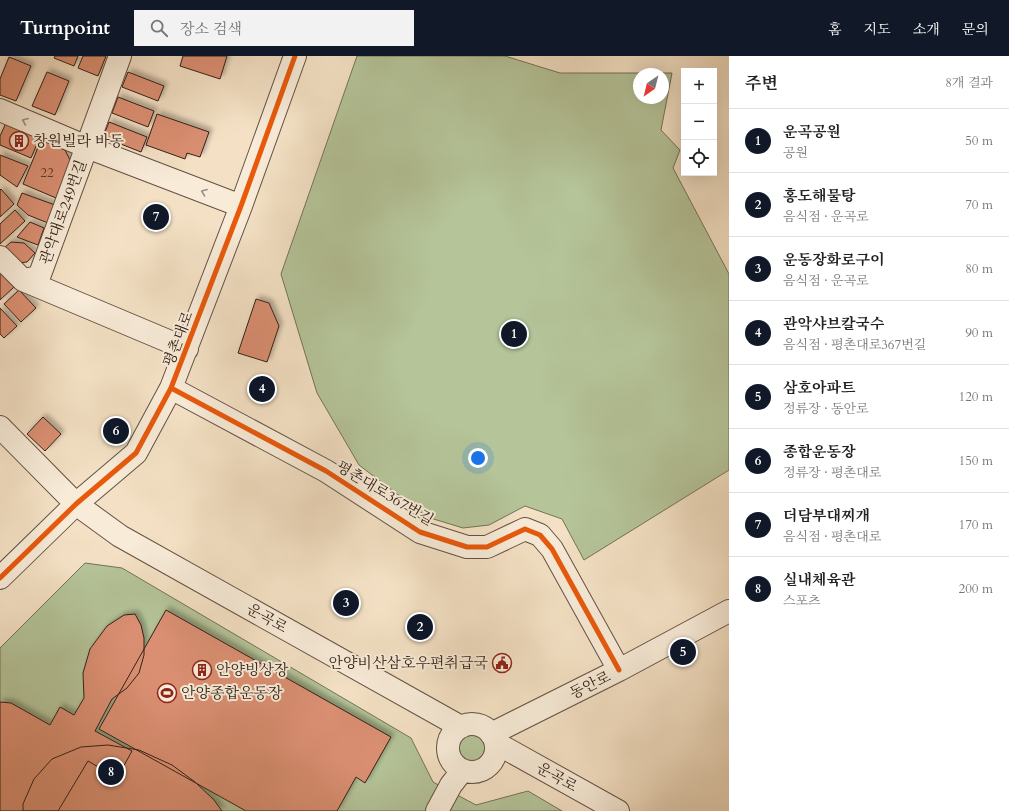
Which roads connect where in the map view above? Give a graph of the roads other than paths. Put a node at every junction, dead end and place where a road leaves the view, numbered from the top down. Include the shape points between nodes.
1 (120, 56) edge
2 (295, 56) edge
3 (0, 110) edge
4 (87, 147) junction
5 (241, 206) junction
6 (0, 257) edge
7 (23, 280) junction
8 (187, 348) junction
9 (171, 388) junction
10 (0, 427) edge
11 (76, 504) junction
12 (0, 578) edge
13 (729, 611) edge
14 (619, 670) junction
15 (461, 727) junction
16 (494, 738) junction
17 (462, 771) junction
18 (437, 811) edge
19 (618, 811) edge

1 - 4 street, 관악대로249번길
2 - 5 street, 평촌대로
4 -> 3 street, 관악대로249번길
5 -> 4 street
4 - 7 street, 관악대로249번길 via 39,277
5 - 8 street, 평촌대로
6 - 7 street
7 - 8 street
8 - 9 street, 평촌대로
9 - 11 street, 평촌대로 via 136,453
9 - 14 street, 평촌대로367번길 via 326,471 420,532 467,547 487,547 525,529 540,536 552,549
10 - 11 street, 운곡로
11 - 12 street, 평촌대로
11 - 15 street, 운곡로 via 120,536
13 - 14 street, 동안로
14 - 16 street, 동안로
15 - 16 street via 472,724 483,727
15 - 17 street via 452,734 448,744 448,755 453,764
16 - 17 street via 496,753 492,763 484,770 473,773
16 - 19 street, 운곡로
17 - 18 street

